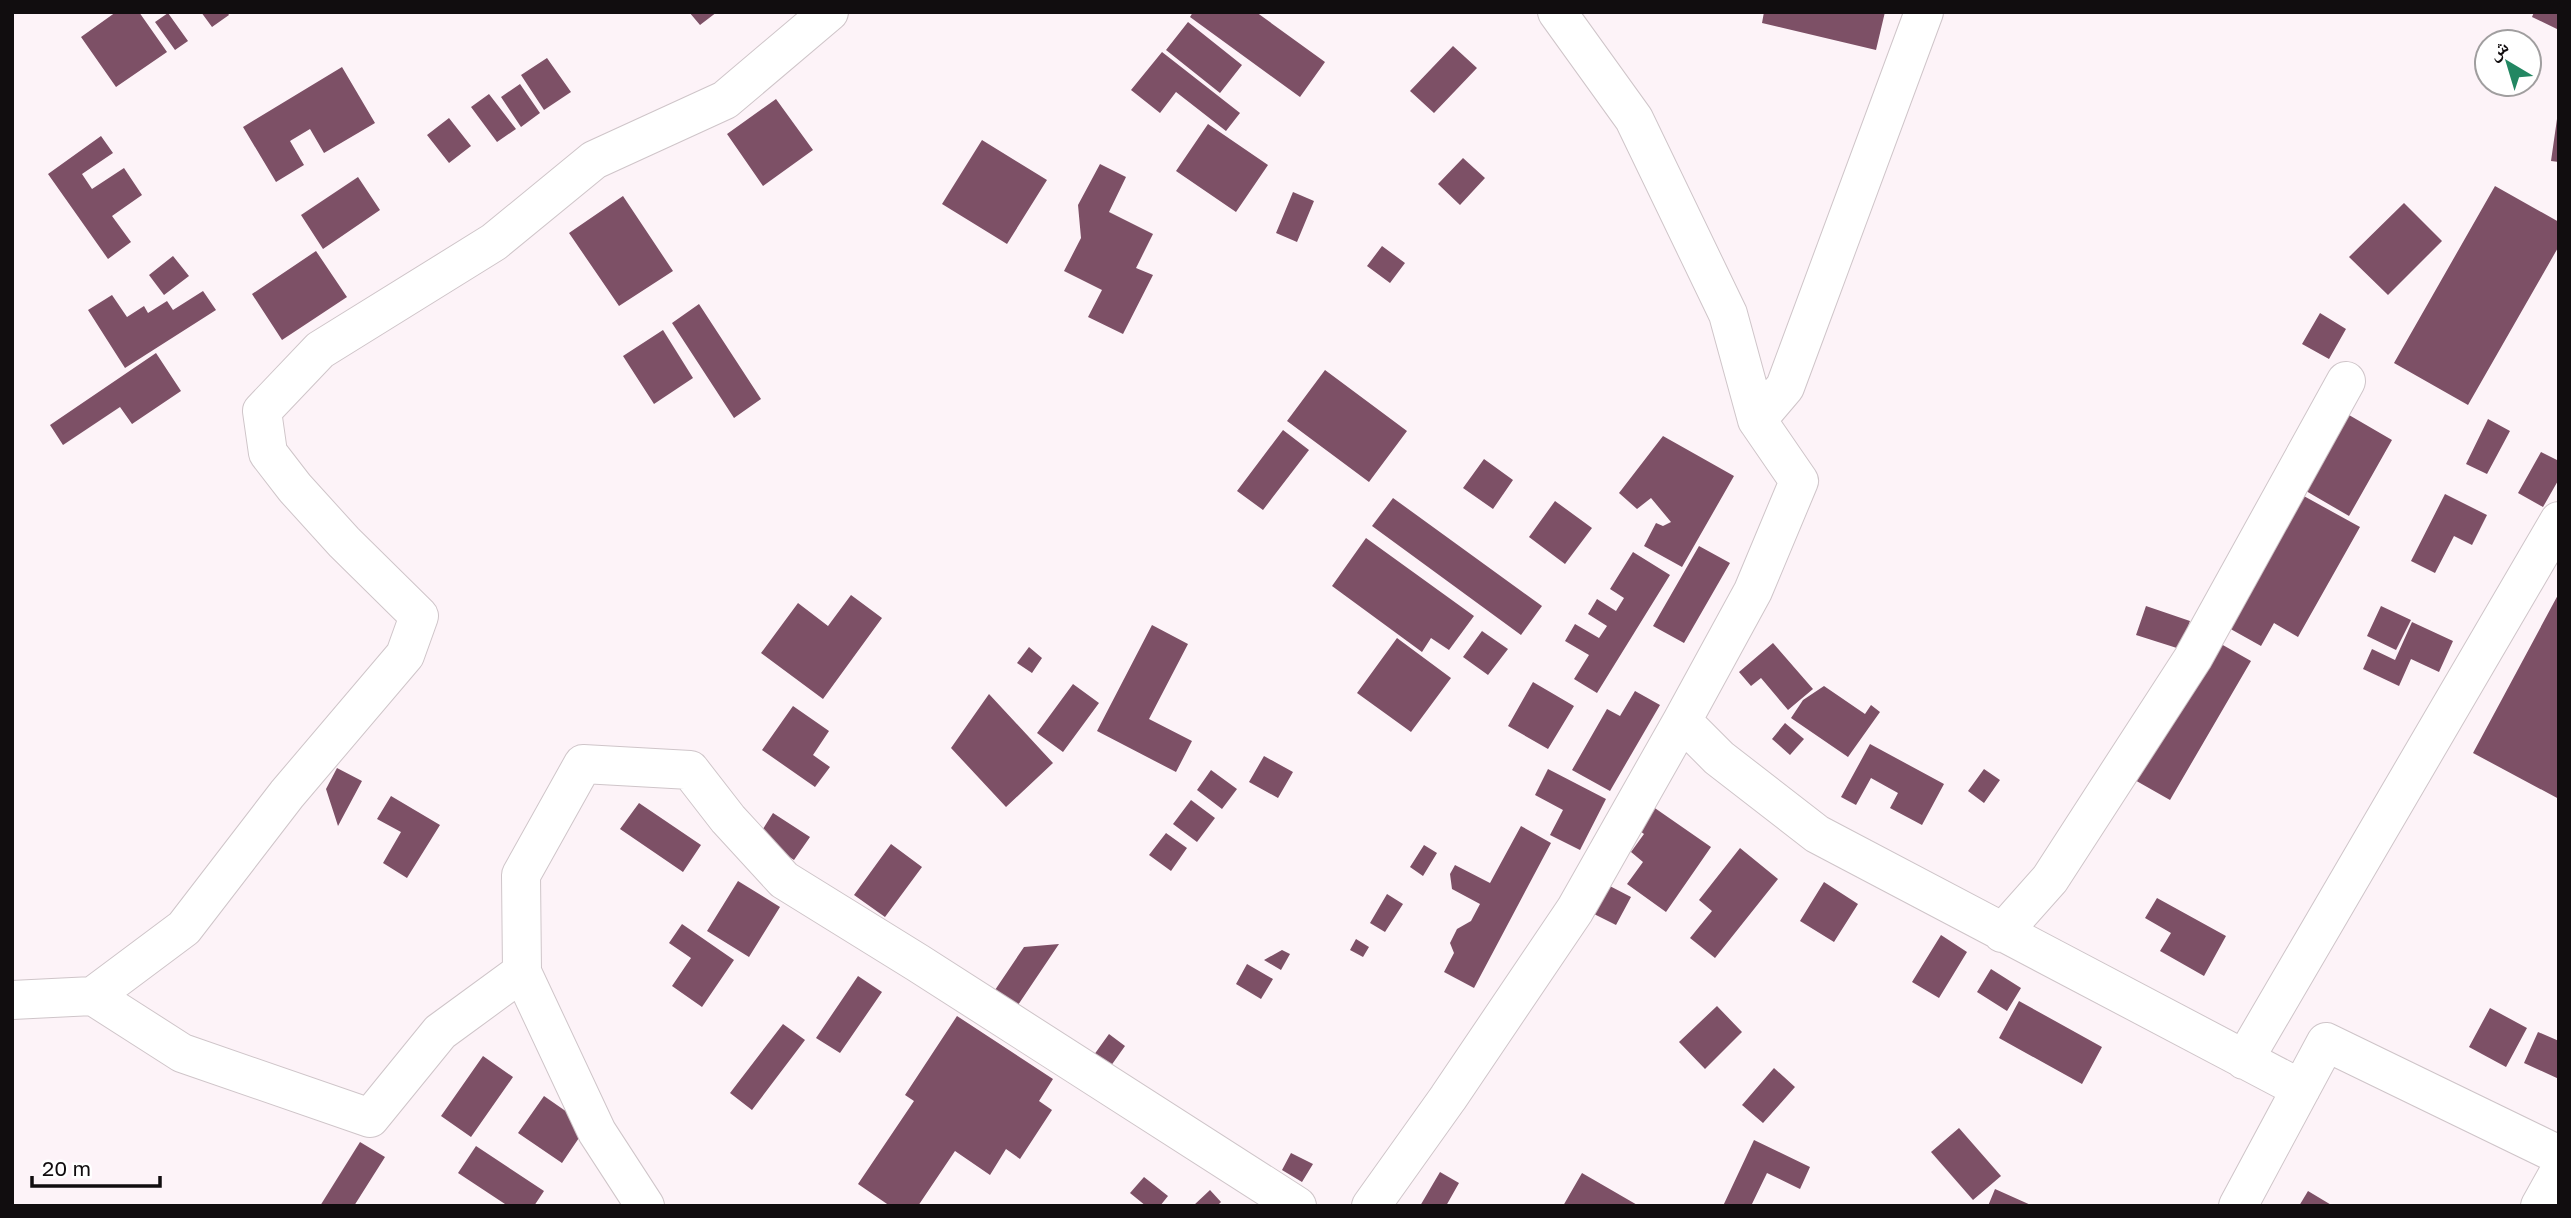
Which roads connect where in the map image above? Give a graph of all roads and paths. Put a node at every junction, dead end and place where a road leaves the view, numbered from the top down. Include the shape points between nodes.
1 (830, 12) edge
2 (1557, 12) edge
3 (1924, 12) edge
4 (2346, 381) dead end
5 (1757, 421) junction
6 (2559, 521) edge
7 (1682, 721) junction
8 (2002, 933) junction
9 (522, 972) junction
10 (93, 996) junction
11 (12, 1000) edge
12 (2244, 1059) junction
13 (2301, 1089) junction
14 (2559, 1155) edge
15 (2559, 1172) edge
16 (645, 1206) edge
17 (1297, 1206) edge
18 (1371, 1206) edge
19 (2238, 1206) edge
20 (2540, 1206) edge

1 - 10 street via 724,100 594,160 494,242 320,350 262,411 268,453 344,542 419,616 405,654 287,794 184,928
2 - 5 street via 1640,131 1728,314
3 - 5 street via 1785,387
4 - 8 street via 2193,659 2050,879
5 - 7 street via 1800,481 1753,591
6 - 12 street
7 - 8 street via 1719,758 1816,834
7 - 18 street via 1575,910
8 - 12 street
9 - 10 street via 440,1032 370,1118 182,1053
9 - 16 street via 597,1132
9 - 17 street via 522,875 583,764 690,770 784,880
10 - 11 street
12 - 13 street
13 - 14 street via 2326,1042
13 - 19 street
15 - 20 street

